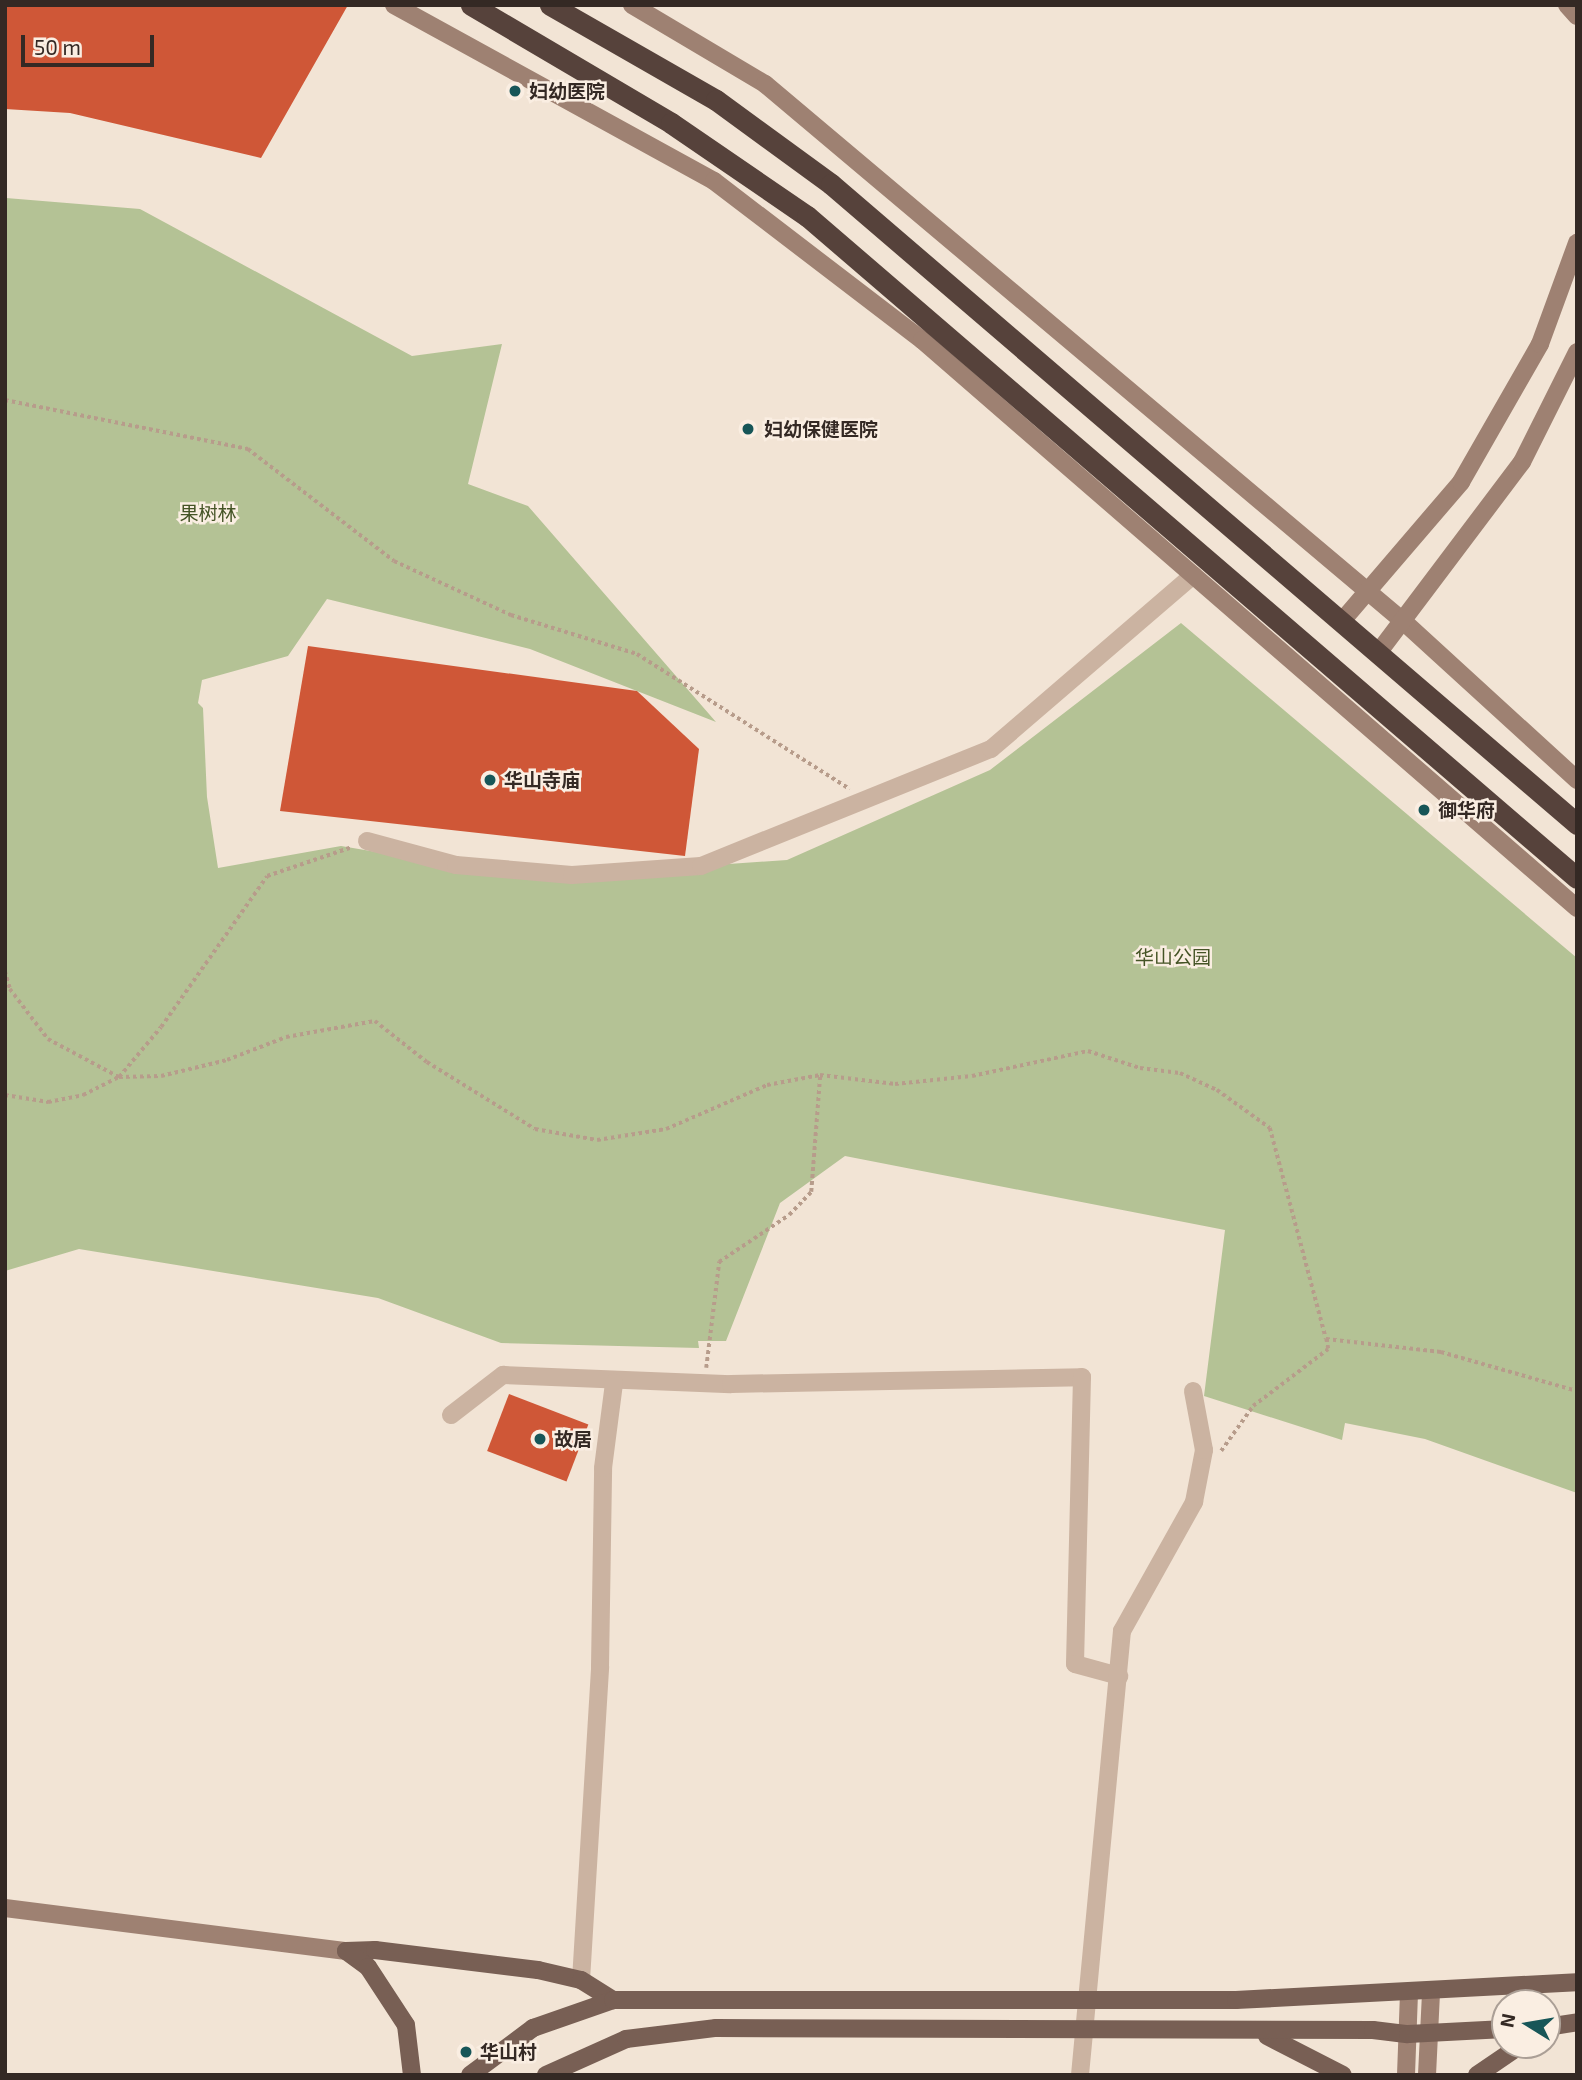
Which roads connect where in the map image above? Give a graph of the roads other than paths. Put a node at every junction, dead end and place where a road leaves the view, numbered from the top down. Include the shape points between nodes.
1 (394, 5) edge
2 (471, 5) edge
3 (550, 5) edge
4 (632, 5) edge
5 (1567, 5) edge
6 (1577, 16) edge
7 (1577, 243) edge
8 (1577, 352) edge
9 (1193, 575) junction
10 (1366, 593) junction
11 (1342, 621) junction
12 (1403, 621) junction
13 (1378, 653) junction
14 (1577, 780) edge
15 (1577, 824) edge
16 (367, 841) road end
17 (1577, 878) edge
18 (1577, 908) edge
19 (614, 1383) junction
20 (1193, 1391) dead end
21 (451, 1415) dead end
22 (1119, 1676) junction
23 (5, 1908) edge
24 (346, 1951) junction
25 (581, 1980) junction
26 (1577, 1982) edge
27 (1431, 1993) junction
28 (1409, 1995) junction
29 (1092, 1999) junction
30 (613, 2000) junction
31 (1491, 2029) edge
32 (1086, 2031) junction
33 (1432, 2031) junction
34 (1260, 2033) junction
35 (1408, 2034) junction
36 (1500, 2059) edge
37 (412, 2075) edge
38 (470, 2075) edge
39 (546, 2075) edge
40 (1080, 2075) edge
41 (1343, 2075) edge
42 (1406, 2075) edge
43 (1427, 2075) edge
44 (1477, 2075) edge

1 - 9 street via 713,181 922,340
2 - 17 highway via 671,123 807,216
3 - 11 highway via 716,100 831,184
4 - 10 street via 765,84
5 - 6 street
7 - 10 street via 1540,344 1461,482
8 - 12 street via 1522,462
9 - 16 street via 991,749 701,866 572,875 456,865
9 - 18 street
10 - 11 street
10 - 12 street
11 - 13 highway
12 - 13 street
12 - 14 street
13 - 15 highway
19 - 21 street via 503,1375
19 - 22 street via 1082,1377 1075,1664
19 - 25 street via 603,1468 600,1681
20 - 22 street via 1204,1450 1194,1502 1122,1631
22 - 29 street
23 - 24 street
24 - 25 main road via 375,1950
24 - 37 main road via 368,1967 406,2025
25 - 30 main road
26 - 27 main road
27 - 28 main road
27 - 33 street
28 - 29 main road
28 - 35 street
29 - 30 main road
29 - 32 street
30 - 38 main road via 533,2028
31 - 33 main road
32 - 34 main road
32 - 39 main road via 716,2028 626,2039
32 - 40 street
33 - 35 main road
33 - 43 street
34 - 35 main road via 1373,2030
34 - 41 main road
35 - 42 street
36 - 44 main road

